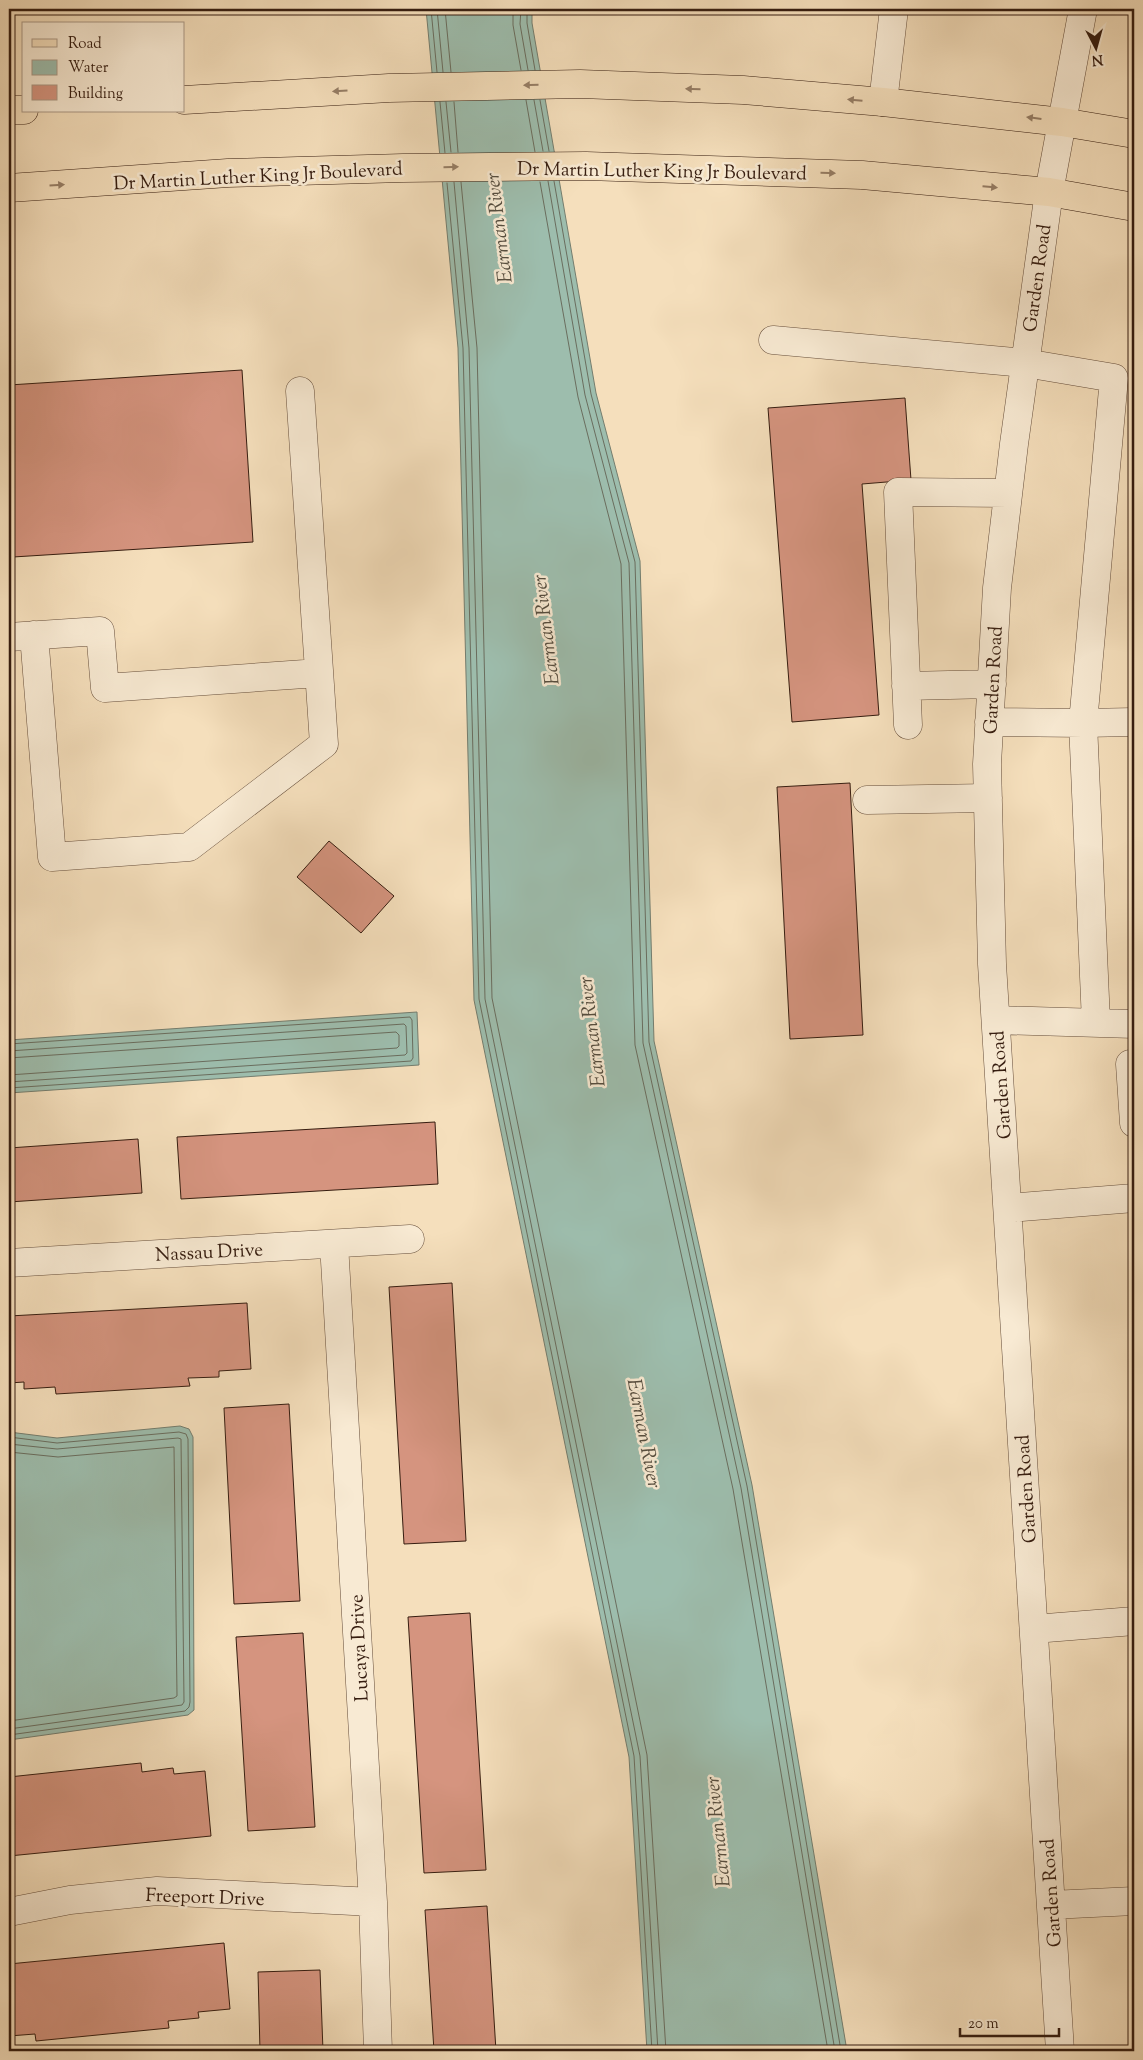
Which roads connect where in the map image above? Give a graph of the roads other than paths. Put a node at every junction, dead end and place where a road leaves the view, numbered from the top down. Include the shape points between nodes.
1 (894, 9) edge
2 (1083, 9) edge
3 (185, 100) edge
4 (883, 102) junction
5 (9, 110) edge
6 (22, 110) edge
7 (1062, 122) junction
8 (1134, 134) edge
9 (9, 188) edge
10 (1049, 192) junction
11 (1134, 207) edge
12 (773, 340) dead end
13 (1025, 363) junction
14 (1124, 376) edge
15 (300, 390) dead end
16 (1008, 493) junction
17 (21, 636) edge
18 (319, 673) junction
19 (992, 684) junction
20 (906, 686) junction
21 (989, 722) junction
22 (1134, 722) edge
23 (1083, 724) junction
24 (908, 726) dead end
25 (988, 798) junction
26 (867, 800) dead end
27 (996, 1020) junction
28 (1096, 1022) junction
29 (1134, 1024) edge
30 (1130, 1064) dead end
31 (1134, 1123) edge
32 (1134, 1198) edge
33 (1008, 1208) junction
34 (410, 1239) dead end
35 (334, 1244) junction
36 (9, 1263) edge
37 (1134, 1621) edge
38 (1034, 1629) junction
39 (1134, 1901) edge
40 (372, 1902) junction
41 (1051, 1905) junction
42 (9, 1912) edge
43 (378, 2051) edge
44 (1060, 2051) edge

1 - 4 street
2 - 7 street, Garden Road
4 -> 3 main road via 743,90 580,84 389,88
7 -> 4 main road
5 - 6 main road
7 - 8 main road
7 - 10 street, Garden Road
9 -> 10 main road, Dr Martin Luther King Jr Boulevard via 228,173 586,166 862,175
10 - 11 main road, Dr Martin Luther King Jr Boulevard
10 - 13 street, Garden Road
12 - 13 street
13 - 14 street
13 - 16 street, Garden Road
14 - 23 street
15 - 18 street
16 - 19 street, Garden Road via 997,588
16 - 20 street via 898,492
17 - 18 street via 100,631 105,688
17 - 18 street via 52,857 189,847 324,744
19 - 20 street
19 - 21 street, Garden Road
20 - 24 street
21 - 23 street
21 - 25 street, Garden Road
22 - 23 street
23 - 28 street
25 - 26 street
25 - 27 street, Garden Road
27 - 28 street
27 - 33 street, Garden Road
28 - 29 street
30 - 31 street
32 - 33 street
33 - 38 street, Garden Road
34 - 35 street, Nassau Drive
35 - 36 street, Nassau Drive
35 - 40 street, Lucaya Drive
37 - 38 street
38 - 41 street, Garden Road
39 - 41 street
40 - 42 street, Freeport Drive via 157,1891 70,1900
40 - 43 street, Lucaya Drive
41 - 44 street, Garden Road

